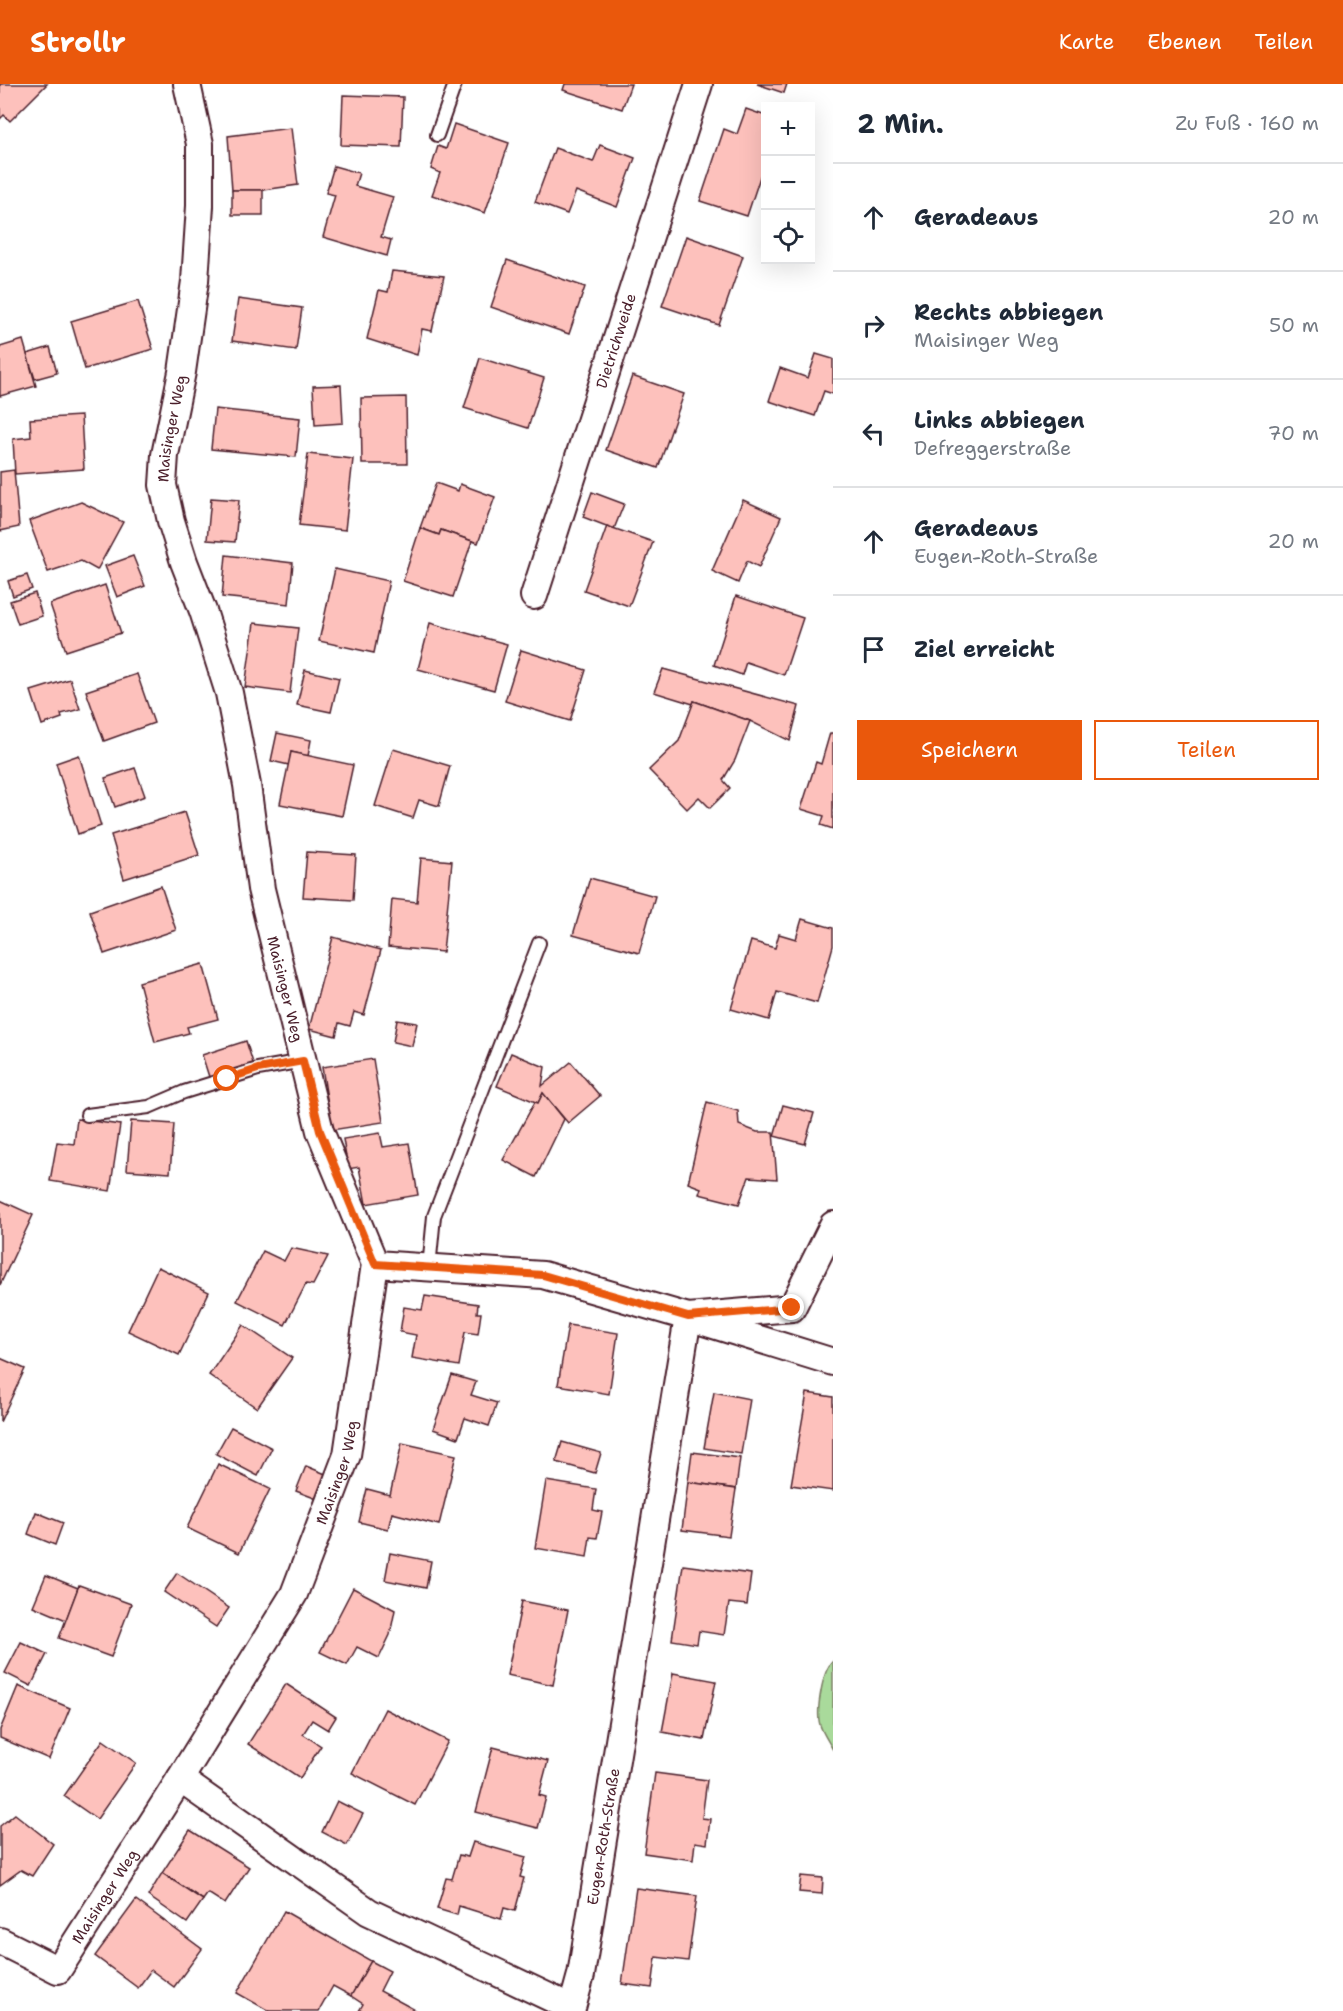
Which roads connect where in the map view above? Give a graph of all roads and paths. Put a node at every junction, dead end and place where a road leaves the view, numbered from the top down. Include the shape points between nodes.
1 (188, 84) edge
2 (455, 84) edge
3 (699, 84) edge
4 (437, 135) dead end
5 (534, 596) dead end
6 (538, 943) dead end
7 (303, 1061) junction
8 (87, 1115) dead end
9 (833, 1225) edge
10 (375, 1264) junction
11 (429, 1268) junction
12 (688, 1317) junction
13 (833, 1362) edge
14 (180, 1779) junction
15 (0, 1941) edge

1 - 7 street, Maisinger Weg via 200,144 200,206 195,281 163,484 183,561 229,693 261,889
2 - 4 lane
3 - 5 street, Dietrichweide
6 - 11 lane via 434,1216
7 - 8 lane via 258,1069 149,1107
7 - 10 street, Maisinger Weg via 320,1131
9 - 12 street via 792,1308
10 - 11 street
10 - 14 street, Maisinger Weg via 346,1455 294,1594
11 - 12 street via 543,1275
12 - 13 street
12 - 14 street, Eugen-Roth-Straße via 581,1975 572,2008 369,1912
14 - 15 street, Maisinger Weg via 57,1970

